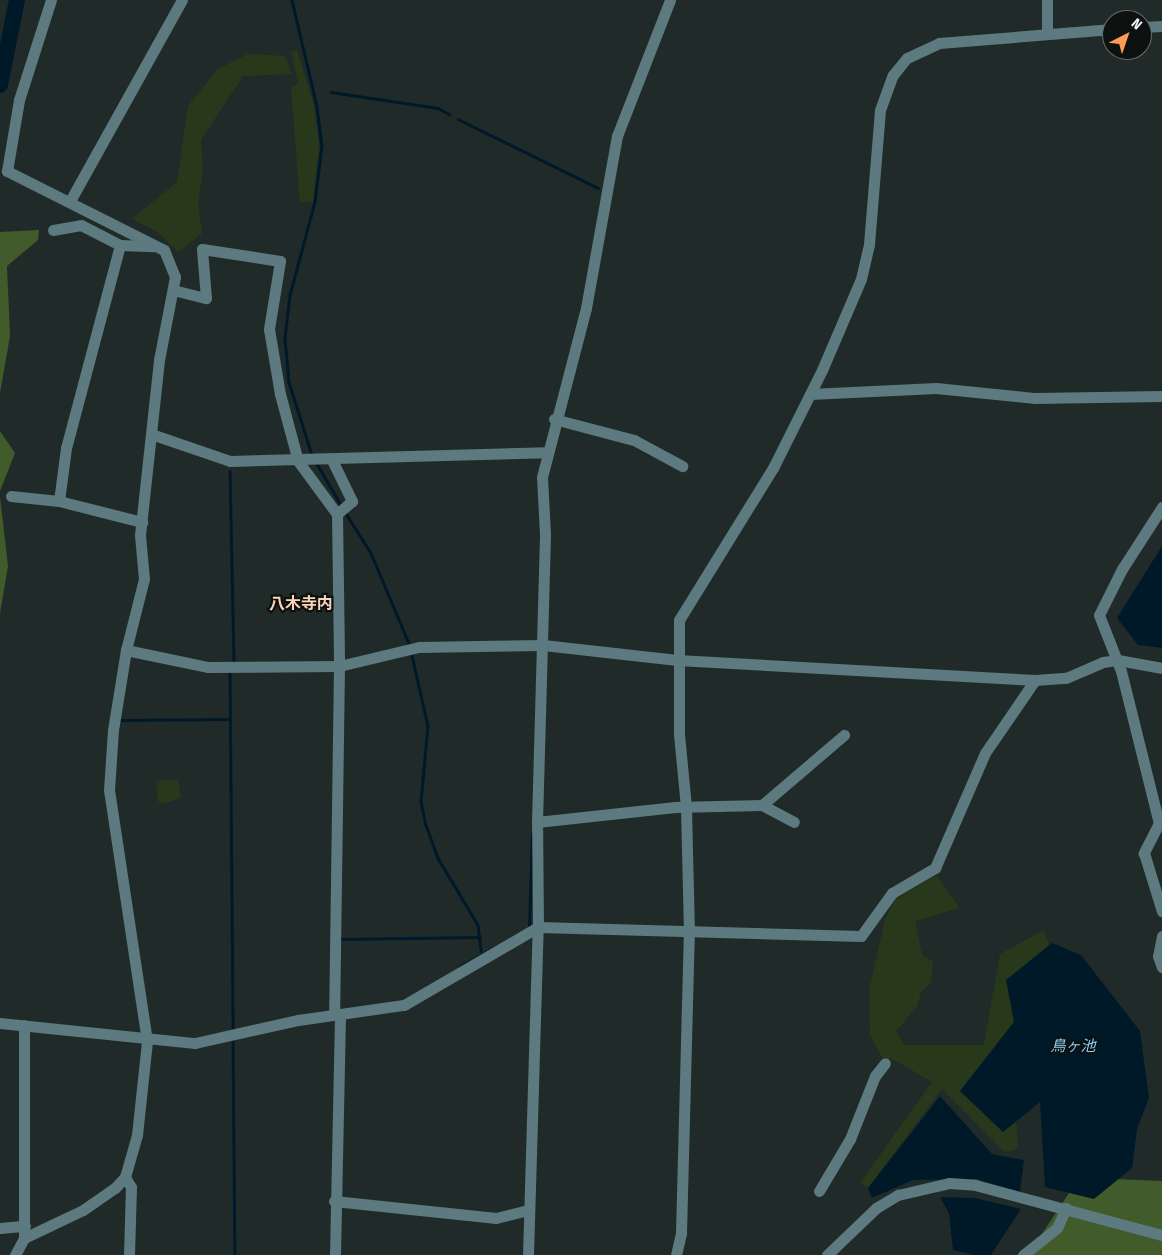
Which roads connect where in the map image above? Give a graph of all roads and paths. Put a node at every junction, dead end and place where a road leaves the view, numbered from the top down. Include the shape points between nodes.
1 (51, 0) edge
2 (182, 0) edge
3 (670, 0) edge
4 (1047, 0) edge
5 (1102, 29) edge
6 (1047, 32) junction
7 (70, 201) junction
8 (53, 230) dead end
9 (120, 245) junction
10 (156, 246) junction
11 (173, 290) junction
12 (810, 394) junction
13 (1162, 396) edge
14 (554, 419) junction
15 (154, 436) junction
16 (547, 452) junction
17 (330, 460) junction
18 (300, 461) junction
19 (682, 466) dead end
20 (11, 496) dead end
21 (59, 501) junction
22 (1162, 507) edge
23 (336, 514) junction
24 (142, 522) junction
25 (543, 646) junction
26 (126, 650) junction
27 (677, 660) junction
28 (1118, 660) junction
29 (339, 666) junction
30 (1162, 668) edge
31 (1035, 680) junction
32 (844, 735) dead end
33 (762, 805) junction
34 (686, 807) junction
35 (537, 822) junction
36 (794, 822) dead end
37 (1162, 911) edge
38 (538, 927) junction
39 (689, 932) junction
40 (1162, 936) edge
41 (1162, 966) edge
42 (337, 1015) junction
43 (0, 1023) edge
44 (24, 1026) junction
45 (147, 1041) junction
46 (885, 1062) dead end
47 (125, 1177) junction
48 (820, 1191) dead end
49 (334, 1201) junction
50 (1066, 1208) junction
51 (528, 1210) junction
52 (25, 1226) junction
53 (0, 1228) edge
54 (1162, 1235) edge
55 (24, 1238) junction
56 (16, 1255) edge
57 (129, 1255) edge
58 (335, 1255) edge
59 (528, 1255) edge
60 (676, 1255) edge
61 (827, 1255) edge
62 (1023, 1255) edge

1 - 7 street via 19,100 7,171
2 - 7 street
3 - 14 street via 616,136 586,308
4 - 6 street
5 - 6 street
6 - 12 street via 940,43 907,58 893,75 880,110 868,244 861,278
7 - 10 street
8 - 9 street via 81,225
9 - 10 street
9 - 21 street via 66,448
10 - 11 street via 164,250 175,276
11 - 15 street via 160,360
11 - 18 street via 206,298 202,248 280,261 269,329 280,394
12 - 13 street via 936,388 1035,398
12 - 27 street via 764,484 679,620
14 - 16 street
14 - 19 street via 634,440
15 - 18 street via 230,461
15 - 24 street
16 - 17 street
16 - 25 street via 542,477
17 - 18 street
17 - 23 street via 352,501
18 - 23 street
20 - 21 street
21 - 24 street
22 - 28 street via 1101,605 1102,626
23 - 29 street
24 - 26 street via 144,579
25 - 27 street
25 - 29 street via 419,647
25 - 35 street
26 - 29 street via 192,666
26 - 45 street via 113,730 109,790
27 - 31 street
27 - 34 street via 680,759
28 - 30 street
28 - 31 street via 1103,662 1066,678
28 - 37 street via 1159,823 1144,853
29 - 42 street
31 - 39 street via 985,753 935,868 892,893 861,936
32 - 33 street
33 - 34 street
33 - 36 street
34 - 35 street
34 - 39 street
35 - 38 street
38 - 39 street
38 - 42 street via 404,1005
38 - 51 street
39 - 60 street via 681,1233
40 - 41 street via 1158,956
42 - 45 street via 195,1043
42 - 49 street
43 - 44 street
44 - 45 street
44 - 52 street
45 - 47 street via 138,1135
46 - 48 street via 875,1076 850,1139
47 - 55 street via 96,1202
47 - 57 street via 131,1187
49 - 51 street via 496,1218
49 - 58 street
50 - 54 street
50 - 61 street via 975,1185 948,1183 921,1188 876,1208
50 - 62 street via 1058,1228
51 - 59 street
52 - 53 street
52 - 55 street
55 - 56 street

